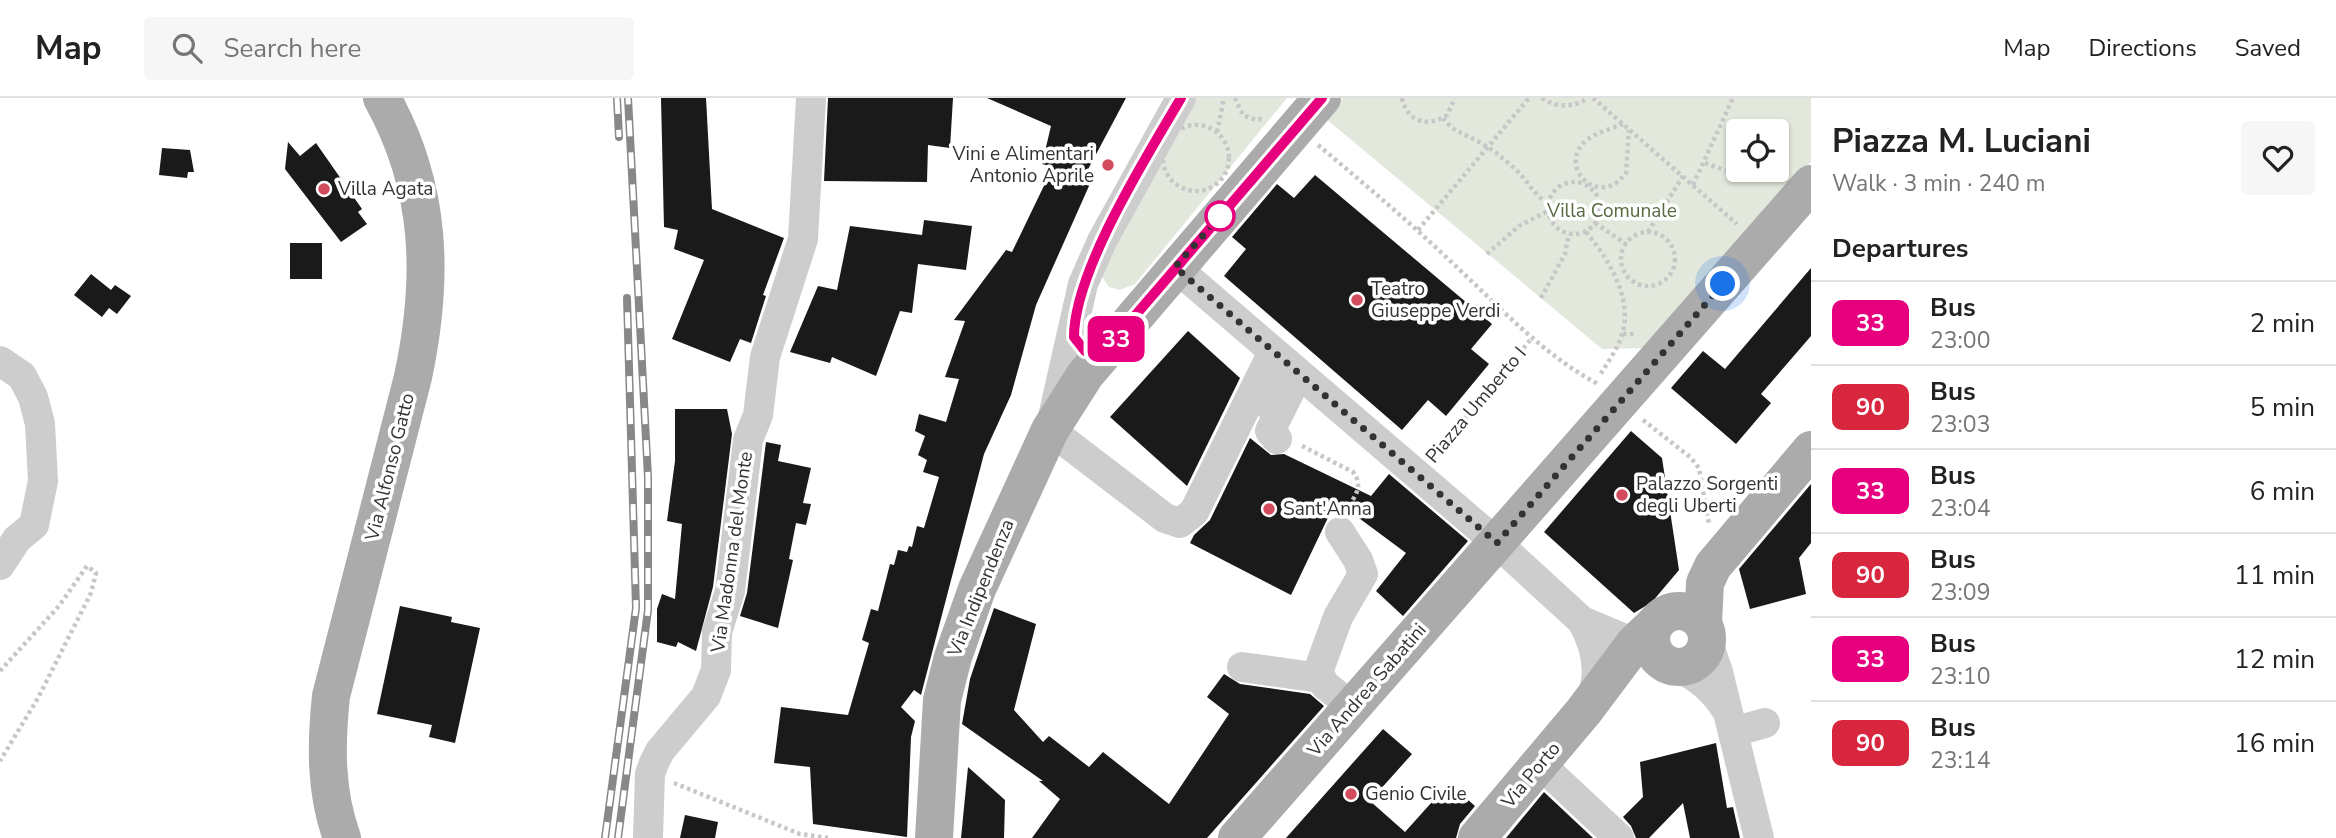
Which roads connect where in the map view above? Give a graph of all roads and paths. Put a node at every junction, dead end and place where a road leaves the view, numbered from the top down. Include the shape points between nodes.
1 (383, 98) edge
2 (799, 98) edge
3 (811, 98) edge
4 (1181, 98) edge
5 (1224, 98) edge
6 (1235, 98) edge
7 (1322, 98) edge
8 (1402, 98) edge
9 (1455, 98) edge
10 (1529, 98) edge
11 (1542, 98) edge
12 (1590, 98) edge
13 (1733, 98) edge
14 (1443, 118) junction
15 (1282, 121) junction
16 (1623, 124) junction
17 (1629, 129) junction
18 (1217, 132) junction
19 (1488, 148) junction
20 (1705, 163) junction
21 (1726, 171) edge
22 (1683, 176) junction
23 (1811, 184) edge
24 (1589, 185) junction
25 (1693, 185) junction
26 (1548, 203) junction
27 (1548, 211) junction
28 (804, 212) junction
29 (1595, 223) junction
30 (1418, 230) junction
31 (1586, 232) junction
32 (1648, 232) junction
33 (1569, 234) junction
34 (1626, 244) junction
35 (1758, 244) junction
36 (1487, 254) dead end
37 (1175, 267) junction
38 (1541, 298) dead end
39 (1074, 327) junction
40 (1532, 338) junction
41 (1115, 339) junction
42 (1277, 355) junction
43 (0, 361) edge
44 (1615, 398) junction
45 (1050, 430) junction
46 (1283, 440) joint
47 (1811, 450) edge
48 (1418, 475) junction
49 (1340, 533) joint
50 (1497, 543) junction
51 (1359, 560) junction
52 (0, 565) edge
53 (1713, 566) junction
54 (1327, 596) dead end
55 (1582, 621) junction
56 (1706, 633) junction
57 (1661, 652) junction
58 (1242, 667) dead end
59 (0, 671) edge
60 (1320, 678) junction
61 (1353, 707) junction
62 (1584, 711) junction
63 (1765, 723) dead end
64 (1731, 724) junction
65 (0, 761) edge
66 (1540, 764) junction
67 (650, 774) junction
68 (342, 838) edge
69 (648, 838) edge
70 (828, 838) edge
71 (934, 838) edge
72 (1237, 838) edge
73 (1477, 838) edge
74 (1619, 838) edge
75 (1759, 838) edge

1 - 68 main road, Via Alfonso Gatto via 413,166 424,211 427,259 413,377 331,696 328,776
2 - 28 street via 797,198
3 - 28 street
4 - 39 street via 1102,241 1083,284
5 - 18 path
6 - 15 path via 1238,110 1249,118
7 - 15 main road, Via Indipendenza
8 - 14 path via 1416,120
9 - 14 path
10 - 19 path
11 - 12 path via 1568,106
12 - 16 path
13 - 20 path
14 - 19 path via 1455,133
15 - 30 path
15 - 37 main road, Via Indipendenza
16 - 17 path
16 - 24 path via 1594,136 1580,148 1578,173
17 - 22 path
17 - 24 path via 1626,173 1614,185
18 - 18 path via 1186,126 1168,138 1162,158 1175,184 1204,190 1223,178 1229,159
19 - 26 path
19 - 30 path
20 - 21 path
20 - 25 path
22 - 25 path
22 - 32 path
23 - 35 main road
24 - 26 path via 1566,183
24 - 29 path via 1600,204
25 - 35 path
26 - 27 path
27 - 33 path via 1555,226
27 - 36 path via 1519,226
28 - 67 street, Via Madonna del Monte via 803,239 765,357 758,415 748,440 730,591 717,632 716,670 706,696 660,751
29 - 31 path
29 - 34 path
30 - 40 path
31 - 33 path
31 - 44 path via 1614,273 1626,320
32 - 34 path
32 - 34 path via 1664,237 1674,250 1674,268 1663,282 1645,286 1629,278 1621,261
33 - 38 path via 1565,254
35 - 44 main road
37 - 41 main road, Via Indipendenza
37 - 42 street
39 - 41 street via 1075,340 1085,351 1096,351
39 - 45 street
40 - 44 path
40 - 48 path, Piazza Umberto I
41 - 45 main road, Via Indipendenza
42 - 45 street via 1191,517 1180,523 1165,518
42 - 46 street via 1246,422 1256,429 1282,383 1291,389 1270,431
42 - 48 street
43 - 52 street via 22,376 33,397 40,424 43,481 34,525 17,539
44 - 50 main road
44 - 53 path via 1699,468 1713,532
45 - 71 main road, Via Indipendenza via 977,589 953,657 942,700
46 - 49 path via 1358,478 1358,491 1340,521
47 - 53 main road
48 - 50 street, Piazza Umberto I
49 - 51 street
50 - 55 street, Piazza Umberto I
50 - 61 main road, Via Andrea Sabatini
51 - 54 street via 1345,570
51 - 60 street via 1361,581 1338,617 1320,664
53 - 56 main road via 1705,583
55 - 57 street
55 - 62 street via 1598,667
56 - 57 main road via 1701,658
56 - 57 main road, Via Porto via 1691,613 1676,610
56 - 64 street
57 - 62 main road, Via Porto via 1655,666 1626,677
57 - 64 street via 1706,685
58 - 60 street
59 - 65 path via 59,606 87,566 96,573 91,593 38,698
60 - 61 street
61 - 72 main road, Via Andrea Sabatini
62 - 66 main road, Via Porto
63 - 64 street
64 - 75 street
66 - 73 main road, Via Porto
66 - 74 street
67 - 69 street, Via Madonna del Monte
67 - 70 path via 800,834

